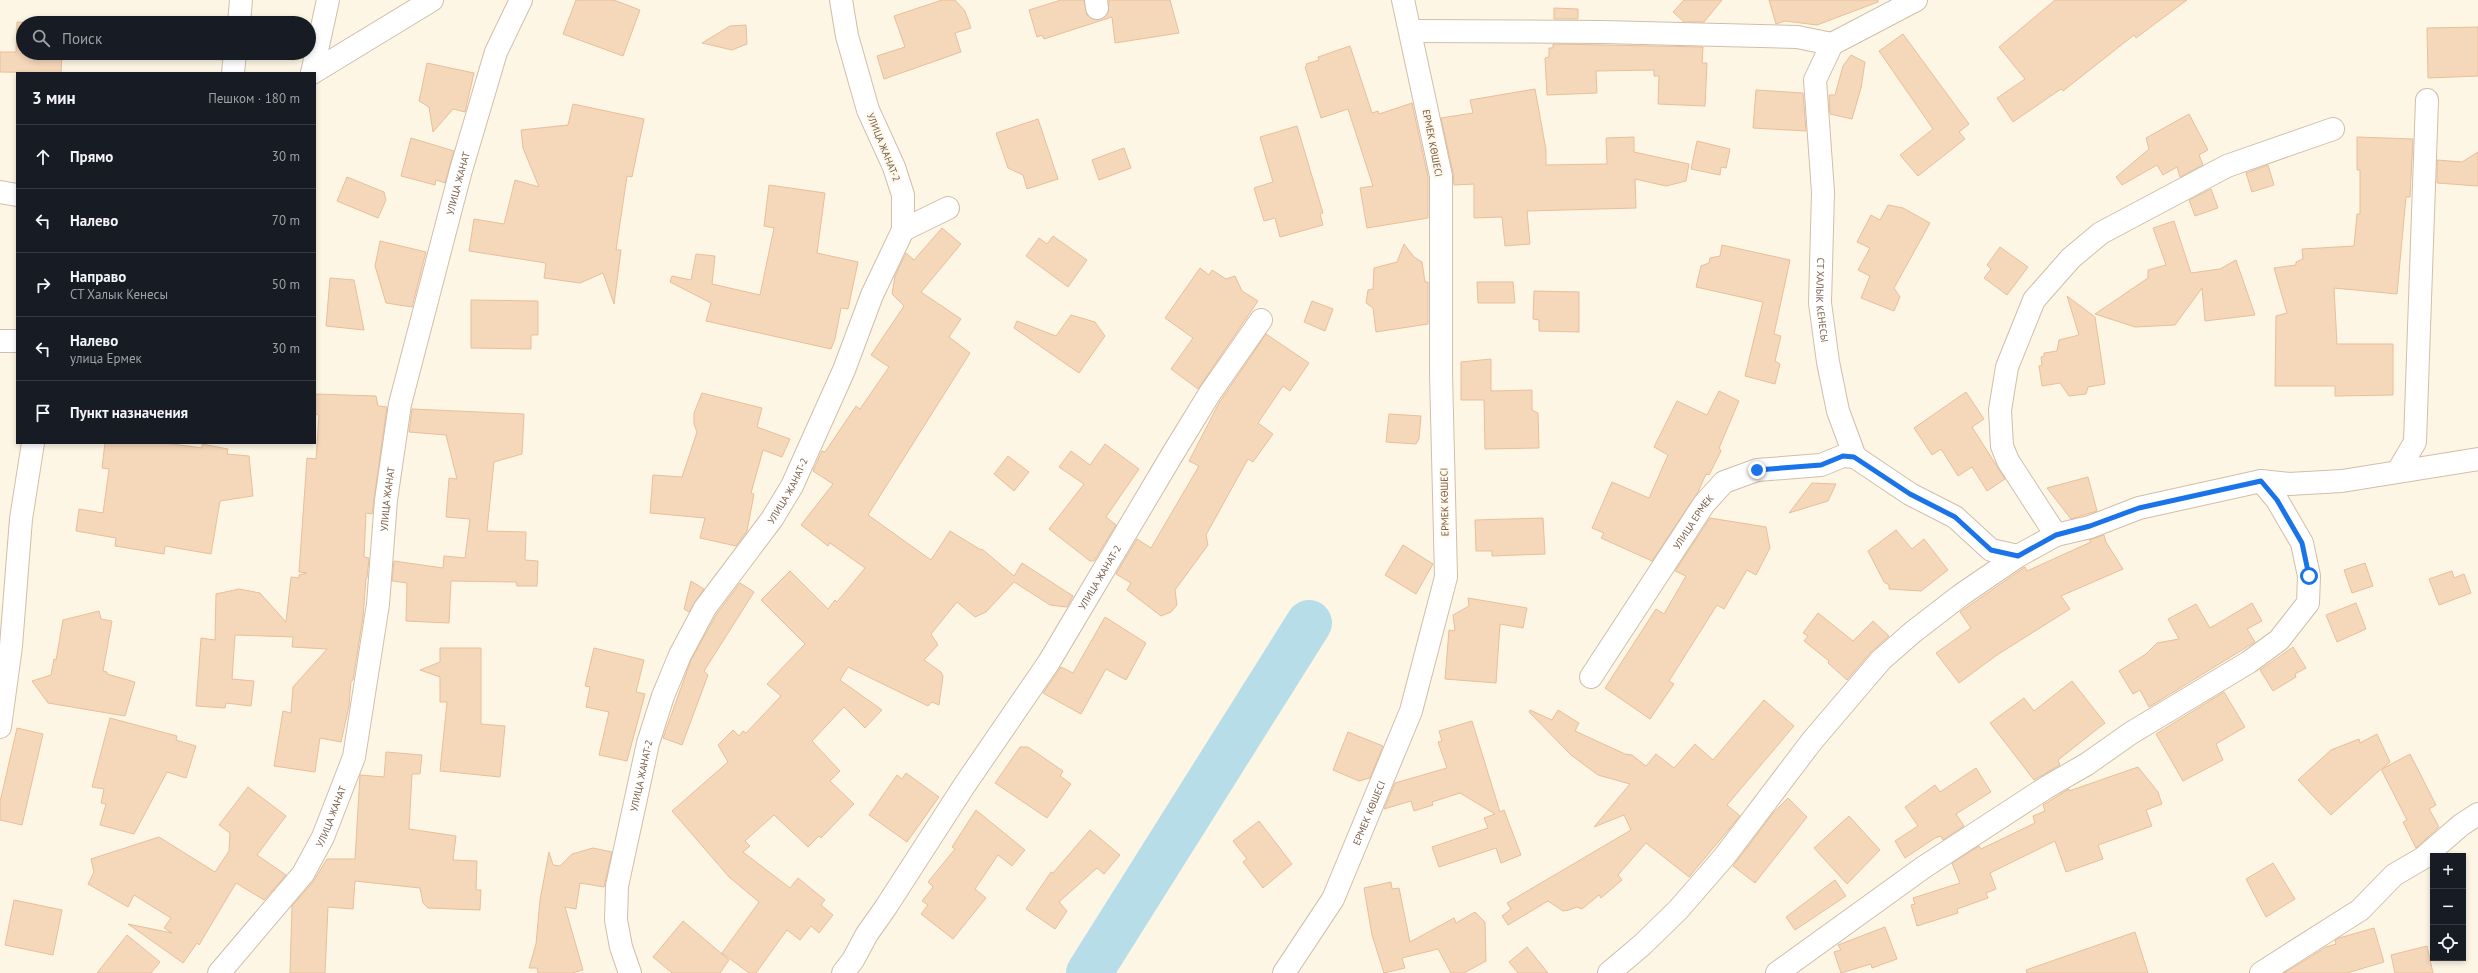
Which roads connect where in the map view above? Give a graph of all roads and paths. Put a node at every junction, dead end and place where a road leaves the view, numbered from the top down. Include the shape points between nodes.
1 (241, 0) edge
2 (328, 0) edge
3 (432, 0) edge
4 (521, 0) edge
5 (842, 0) edge
6 (1403, 0) edge
7 (1916, 0) edge
8 (240, 16) edge
9 (1411, 31) junction
10 (1832, 44) junction
11 (316, 55) edge
12 (235, 60) edge
13 (315, 60) edge
14 (233, 72) edge
15 (312, 72) edge
16 (314, 72) edge
17 (2427, 100) dead end
18 (2333, 129) dead end
19 (0, 192) edge
20 (16, 195) edge
21 (948, 208) dead end
22 (903, 230) junction
23 (1261, 320) dead end
24 (0, 341) edge
25 (16, 341) edge
26 (33, 444) edge
27 (1854, 457) junction
28 (2478, 458) edge
29 (2398, 471) junction
30 (2261, 481) junction
31 (2056, 535) junction
32 (2018, 556) junction
33 (1591, 677) dead end
34 (0, 727) edge
35 (2478, 814) edge
36 (219, 973) edge
37 (630, 973) edge
38 (843, 973) edge
39 (1284, 973) edge
40 (1609, 973) edge
41 (1777, 973) edge
42 (2260, 973) edge

1 - 8 street
2 - 11 street
3 - 16 street
4 - 36 street, УЛИЦА ЖАНАТ via 496,52 461,170 400,404 386,500 378,604 354,757 323,837 303,874
5 - 22 street, УЛИЦА ЖАНАТ-2 via 847,36 868,110 894,167 903,195
6 - 9 street, ЕРМЕК КӨШЕСІ
7 - 10 street
9 - 10 street via 1797,37
9 - 39 street, ЕРМЕК КӨШЕСІ via 1441,176 1441,373 1446,577 1411,711 1333,899
10 - 27 street, СТ ХАЛЫК КЕНЕСЫ via 1815,80 1823,192 1820,303 1838,411
12 - 14 street
13 - 15 street
17 - 29 street via 2414,442
18 - 31 street via 2227,166 2101,233 2071,258 2034,300 2007,367 2000,410 2002,446 2008,462
19 - 20 street
21 - 22 street
22 - 37 street, УЛИЦА ЖАНАТ-2 via 872,295 844,370 792,486 772,518 705,608 680,655 663,696 648,743 617,886 616,920 621,947
23 - 38 street, УЛИЦА ЖАНАТ-2 via 1191,424 1049,662 964,786
24 - 25 street
26 - 34 street via 21,519 11,646
27 - 32 street via 1910,494 1955,517 1991,550
27 - 33 street, УЛИЦА ЕРМЕК via 1843,456 1821,465 1757,470 1724,482 1704,504
28 - 29 street
29 - 30 street via 2342,481 2289,484
30 - 31 street via 2160,502
30 - 41 street via 2277,500 2302,543 2309,576 2308,603 2279,640 2249,662 2131,732 2087,764 1924,867
31 - 32 street
32 - 40 street via 1961,595 1881,660 1812,741 1724,857 1678,910
35 - 42 street via 2461,825 2423,858 2394,875 2360,910

